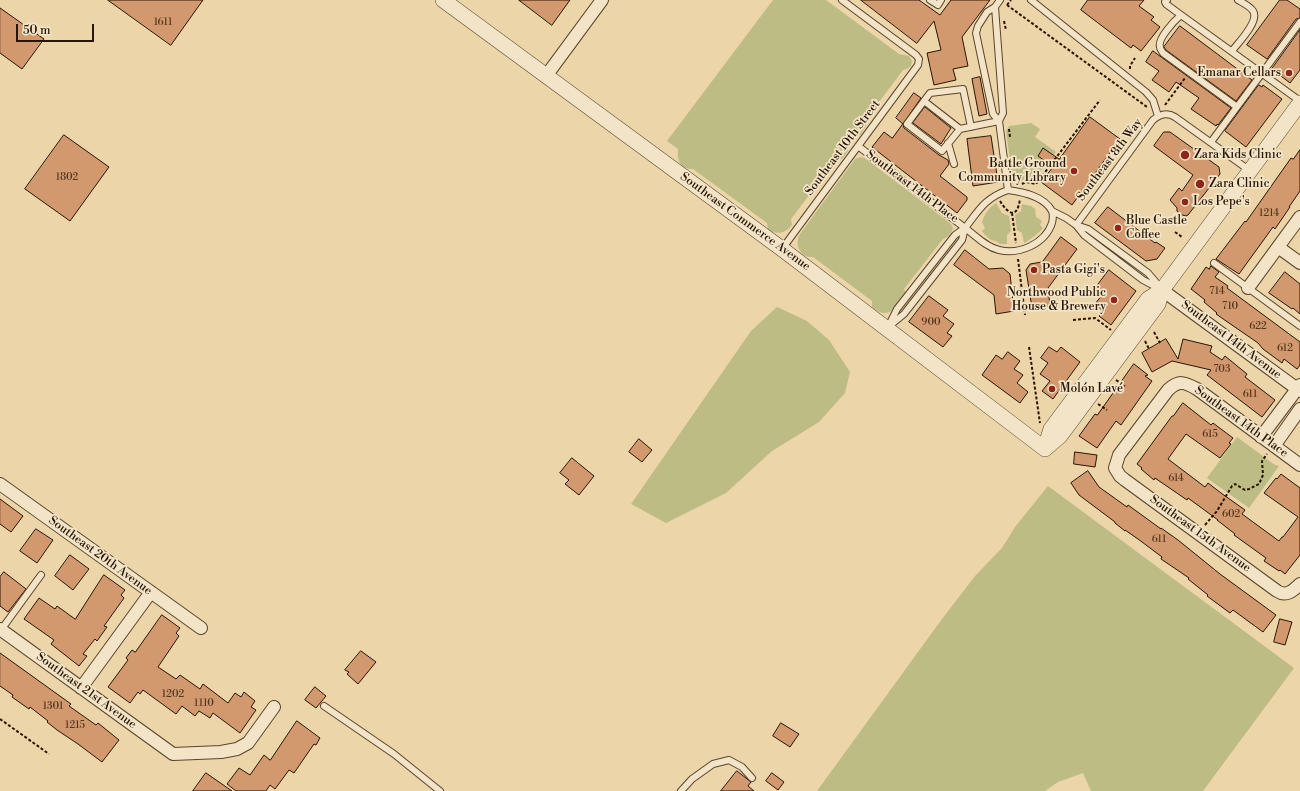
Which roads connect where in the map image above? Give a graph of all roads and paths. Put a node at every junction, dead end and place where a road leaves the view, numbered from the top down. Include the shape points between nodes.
1 (443, 0) edge
2 (602, 0) edge
3 (930, 0) edge
4 (941, 0) edge
5 (1000, 0) edge
6 (1031, 0) edge
7 (1166, 0) edge
8 (1238, 0) edge
9 (846, 1) edge
10 (1008, 5) dead end
11 (995, 8) junction
12 (1181, 15) junction
13 (1300, 22) edge
14 (1232, 51) junction
15 (1135, 58) dead end
16 (1128, 70) dead end
17 (1262, 73) junction
18 (546, 76) junction
19 (1186, 76) dead end
20 (1100, 100) dead end
21 (924, 101) junction
22 (1300, 102) edge
23 (1165, 105) dead end
24 (1237, 107) junction
25 (1149, 109) dead end
26 (1158, 116) junction
27 (999, 121) junction
28 (971, 127) junction
29 (960, 129) junction
30 (1211, 142) junction
31 (948, 143) junction
32 (858, 146) junction
33 (954, 164) dead end
34 (1250, 170) junction
35 (1018, 184) dead end
36 (1008, 190) junction
37 (1020, 198) dead end
38 (1000, 200) dead end
39 (1052, 211) junction
40 (1012, 213) junction
41 (1300, 217) edge
42 (1076, 225) junction
43 (965, 228) junction
44 (1175, 232) dead end
45 (1182, 237) dead end
46 (1278, 247) junction
47 (782, 249) junction
48 (1017, 250) junction
49 (1214, 262) dead end
50 (1300, 264) edge
51 (1248, 288) junction
52 (1162, 290) junction
53 (1025, 315) dead end
54 (1073, 320) dead end
55 (1300, 326) edge
56 (887, 329) junction
57 (1112, 330) dead end
58 (1153, 331) dead end
59 (1160, 343) dead end
60 (1029, 347) dead end
61 (1113, 378) dead end
62 (1125, 386) dead end
63 (1299, 388) edge
64 (1096, 402) dead end
65 (1300, 409) edge
66 (1107, 410) dead end
67 (1040, 424) dead end
68 (1261, 437) junction
69 (1274, 446) junction
70 (1300, 465) edge
71 (1115, 468) joint
72 (0, 484) edge
73 (1198, 533) junction
74 (41, 575) dead end
75 (1300, 584) edge
76 (152, 592) junction
77 (200, 628) dead end
78 (1, 630) edge
79 (81, 688) junction
80 (324, 706) dead end
81 (274, 707) dead end
82 (0, 719) edge
83 (49, 754) dead end
84 (752, 778) dead end
85 (440, 791) edge
86 (681, 791) edge

1 - 18 street, Southeast Commerce Avenue
2 - 18 street
3 - 4 lane via 938,5
5 - 11 lane
6 - 26 lane via 1146,92 1153,100
7 - 12 lane via 1166,4
8 - 14 lane via 1253,11 1255,18
9 - 32 lane, Southeast 10th Street via 919,59 918,65
10 - 25 path
11 - 27 lane via 1003,113
11 - 27 lane via 987,12 976,33 993,114
12 - 14 lane
12 - 24 lane via 1160,41 1159,47 1163,53
13 - 17 lane
14 - 17 lane
15 - 16 path
17 - 22 lane
17 - 24 lane
18 - 47 street, Southeast Commerce Avenue
19 - 23 path
20 - 35 path via 1036,184
21 - 28 lane via 930,93 963,89
21 - 29 lane
21 - 31 lane via 907,124 942,152
22 - 34 street
24 - 30 lane
26 - 30 lane, Southeast 8th Way via 1170,114
26 - 42 lane, Southeast 8th Way
27 - 28 lane
27 - 36 lane
28 - 29 lane
29 - 31 lane
30 - 34 lane
31 - 33 lane
32 - 43 lane, Southeast 14th Place
32 - 47 lane, Southeast 10th Street
34 - 52 street
36 - 39 lane via 1030,195 1044,202
36 - 43 lane via 996,194 985,203
37 - 40 path via 1018,210
38 - 40 path via 1007,211
39 - 42 lane, Southeast 14th Avenue
39 - 48 lane via 1053,218 1044,237 1030,247
40 - 48 path
41 - 46 street
42 - 52 lane, Southeast 14th Avenue via 1088,229 1148,273
43 - 48 lane via 992,248
43 - 56 lane via 955,234 898,309
44 - 45 path
46 - 50 street
46 - 51 street
47 - 56 street, Southeast Commerce Avenue
48 - 53 path
49 - 51 lane
51 - 55 lane
52 - 56 street, Southeast Commerce Avenue via 1148,299 1051,429 1044,449
52 - 63 street, Southeast 14th Avenue
54 - 57 path via 1095,318
58 - 59 path
60 - 67 path
61 - 62 path
63 - 68 street
64 - 66 path
65 - 69 street
68 - 69 street, Southeast 14th Place
68 - 71 street, Southeast 14th Place via 1197,389 1181,382 1168,390 1119,455
69 - 70 street, Southeast 14th Place
69 - 73 path via 1262,461 1263,475 1260,484 1245,490 1234,484
71 - 73 street, Southeast 15th Avenue via 1120,476
72 - 76 street, Southeast 20th Avenue
73 - 75 street, Southeast 15th Avenue via 1281,594 1289,593
74 - 78 lane
76 - 77 street, Southeast 20th Avenue
76 - 79 street
78 - 79 street, Southeast 21st Avenue
79 - 81 street, Southeast 21st Avenue via 173,754 237,749 248,743
80 - 85 lane via 394,754
82 - 83 path
84 - 86 lane via 742,767 729,760 713,764 692,779

